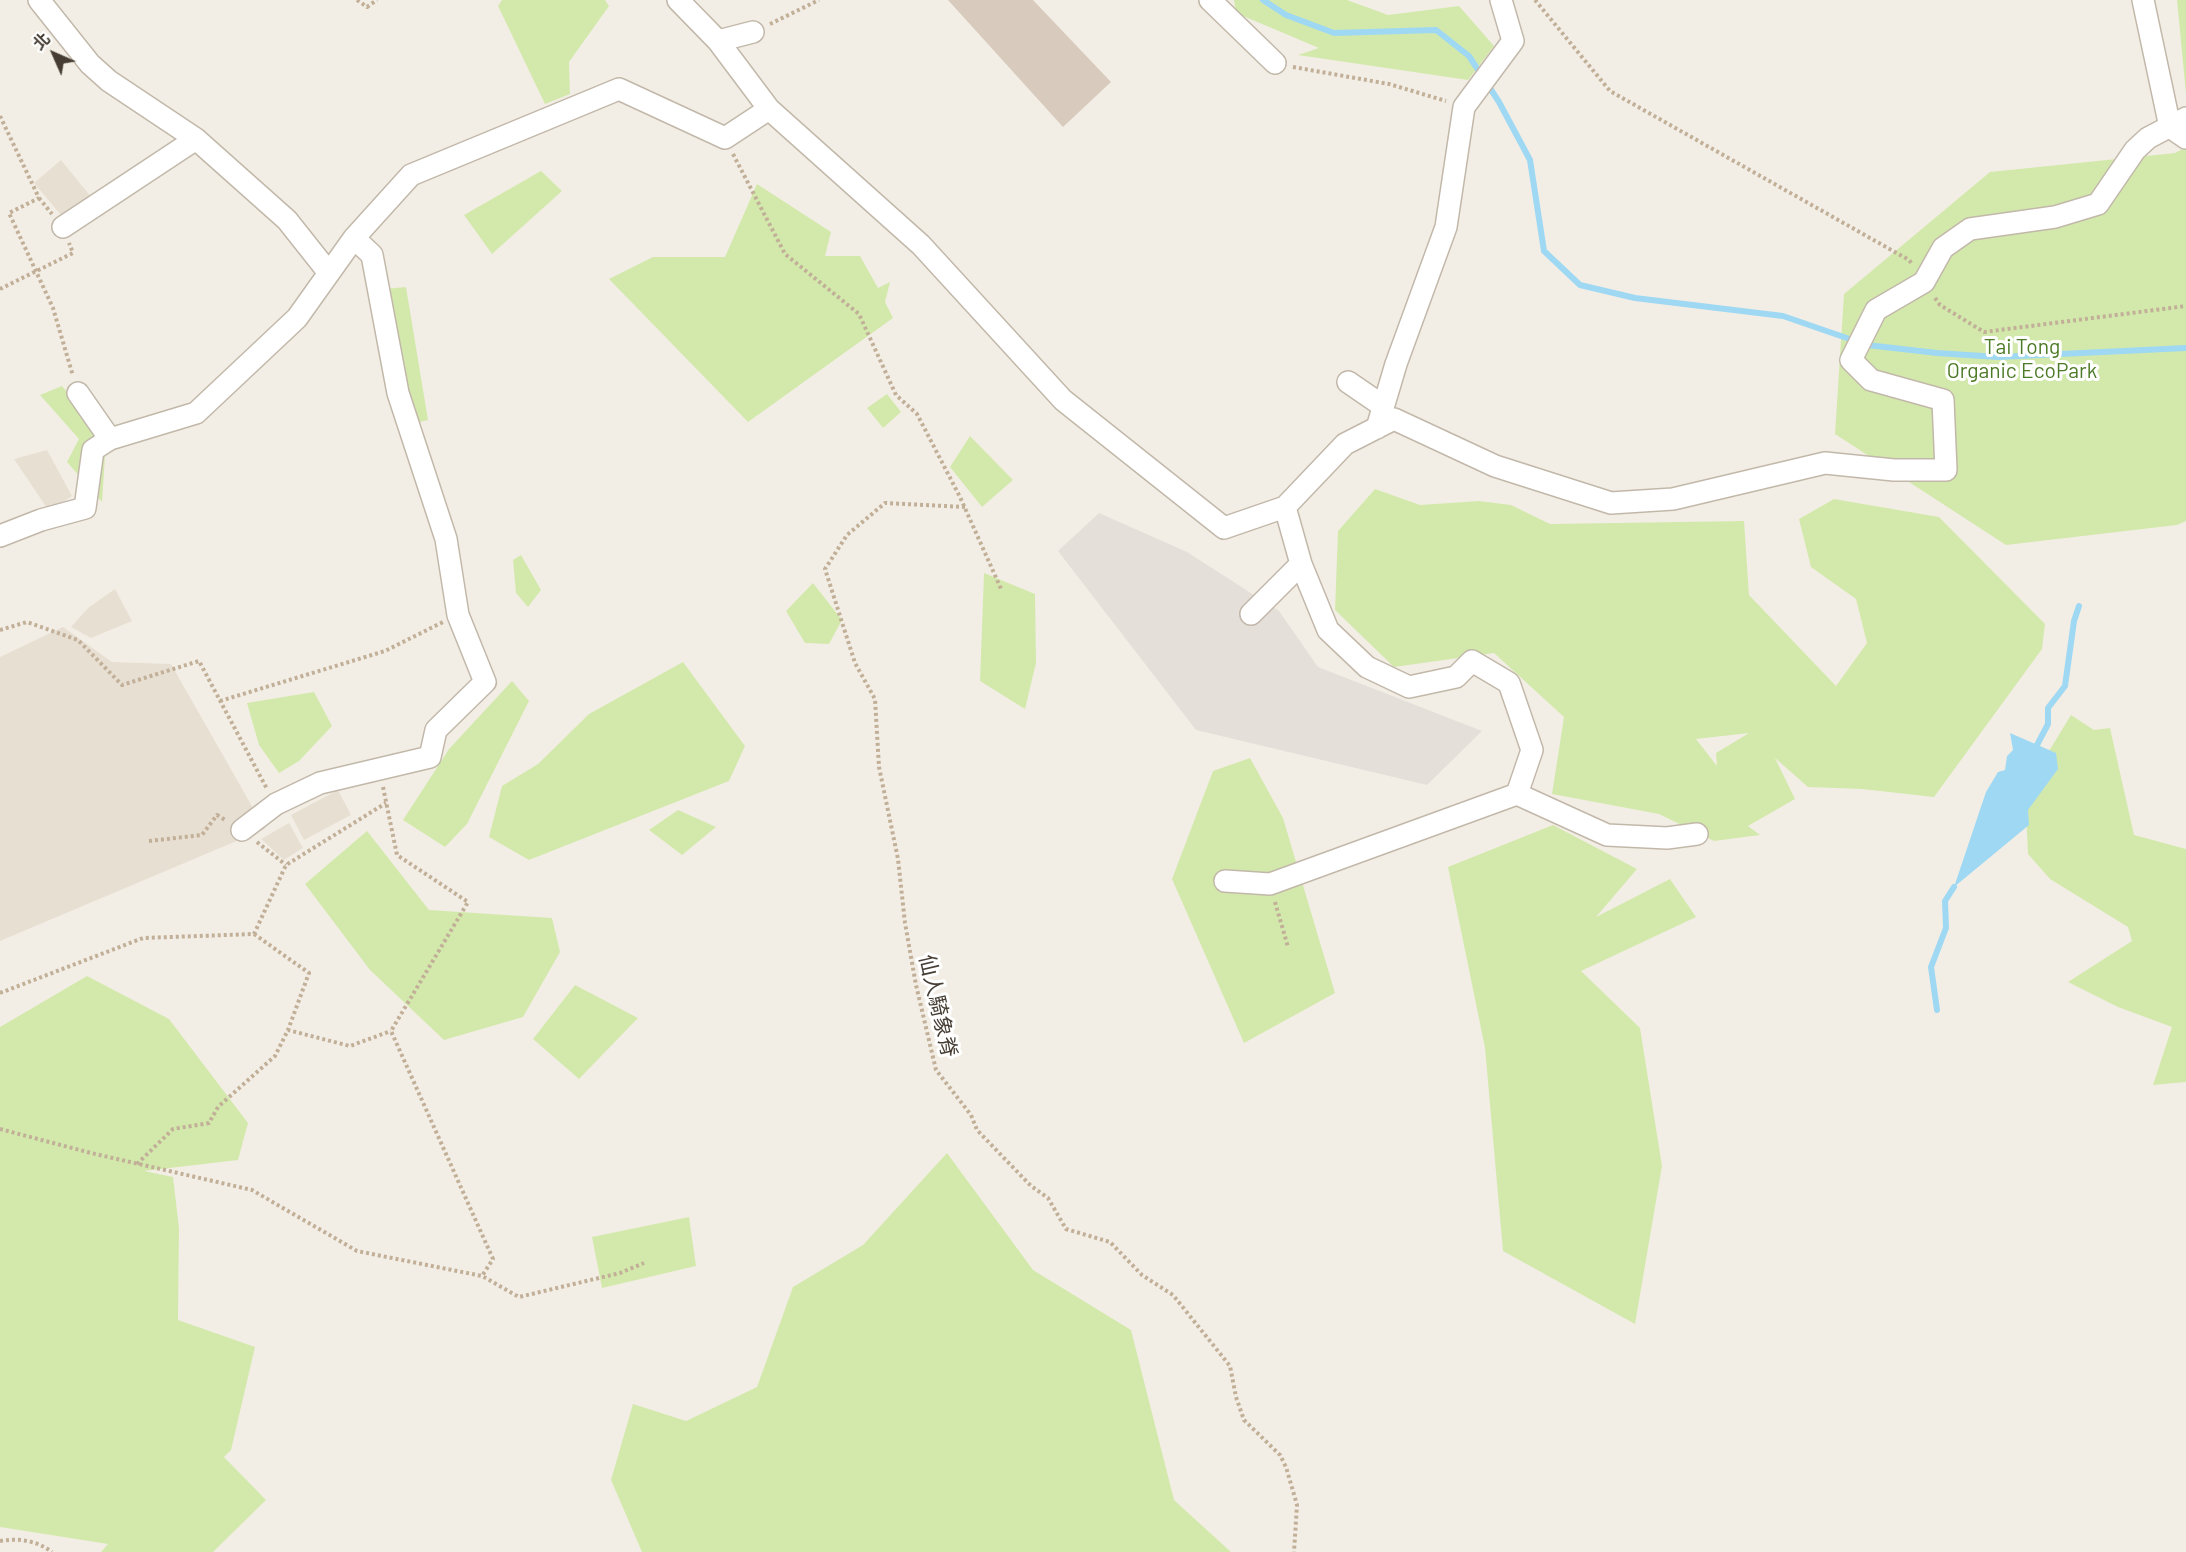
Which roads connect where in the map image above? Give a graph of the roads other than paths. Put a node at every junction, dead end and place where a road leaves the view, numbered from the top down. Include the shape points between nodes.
1 (39, 0) edge
2 (678, 0) edge
3 (1210, 0) edge
4 (1501, 0) edge
5 (2143, 0) edge
6 (753, 32) road end
7 (718, 41) junction
8 (1275, 63) road end
9 (769, 109) junction
10 (2181, 128) edge
11 (196, 139) junction
12 (63, 227) road end
13 (354, 238) junction
14 (329, 273) junction
15 (1348, 382) dead end
16 (78, 393) road end
17 (1383, 406) junction
18 (1377, 428) junction
19 (110, 439) junction
20 (1285, 507) junction
21 (0, 536) edge
22 (1301, 564) junction
23 (1251, 614) dead end
24 (1517, 794) junction
25 (242, 830) road end
26 (1697, 834) dead end
27 (1225, 881) dead end

1 - 11 street via 90,64 109,81
2 - 7 street
3 - 8 street
4 - 17 street via 1513,41 1464,107 1446,227
5 - 10 street
6 - 7 street
7 - 9 street
9 - 13 street via 725,138 619,89 411,175
9 - 20 street via 921,245 1063,400 1224,528
10 - 18 street via 2148,138 2135,150 2098,204 2055,217 1970,229 1943,248 1924,282 1876,310 1851,360 1871,380 1943,400 1946,470 1824,463 1673,499 1611,503 1495,466 1394,419
11 - 12 street
11 - 14 street via 287,220
13 - 14 street
13 - 25 street via 372,255 398,393 446,539 458,615 485,682 436,730 430,758 320,783 276,804
14 - 19 street via 297,318 196,413
15 - 17 street
16 - 19 street
17 - 18 street
18 - 20 street via 1345,444
19 - 21 street via 93,450 85,508
20 - 22 street
22 - 23 street
22 - 24 street via 1328,630 1367,667 1409,687 1456,677 1472,661 1509,683 1532,750
24 - 26 street via 1607,835 1667,838
24 - 27 street via 1270,884

